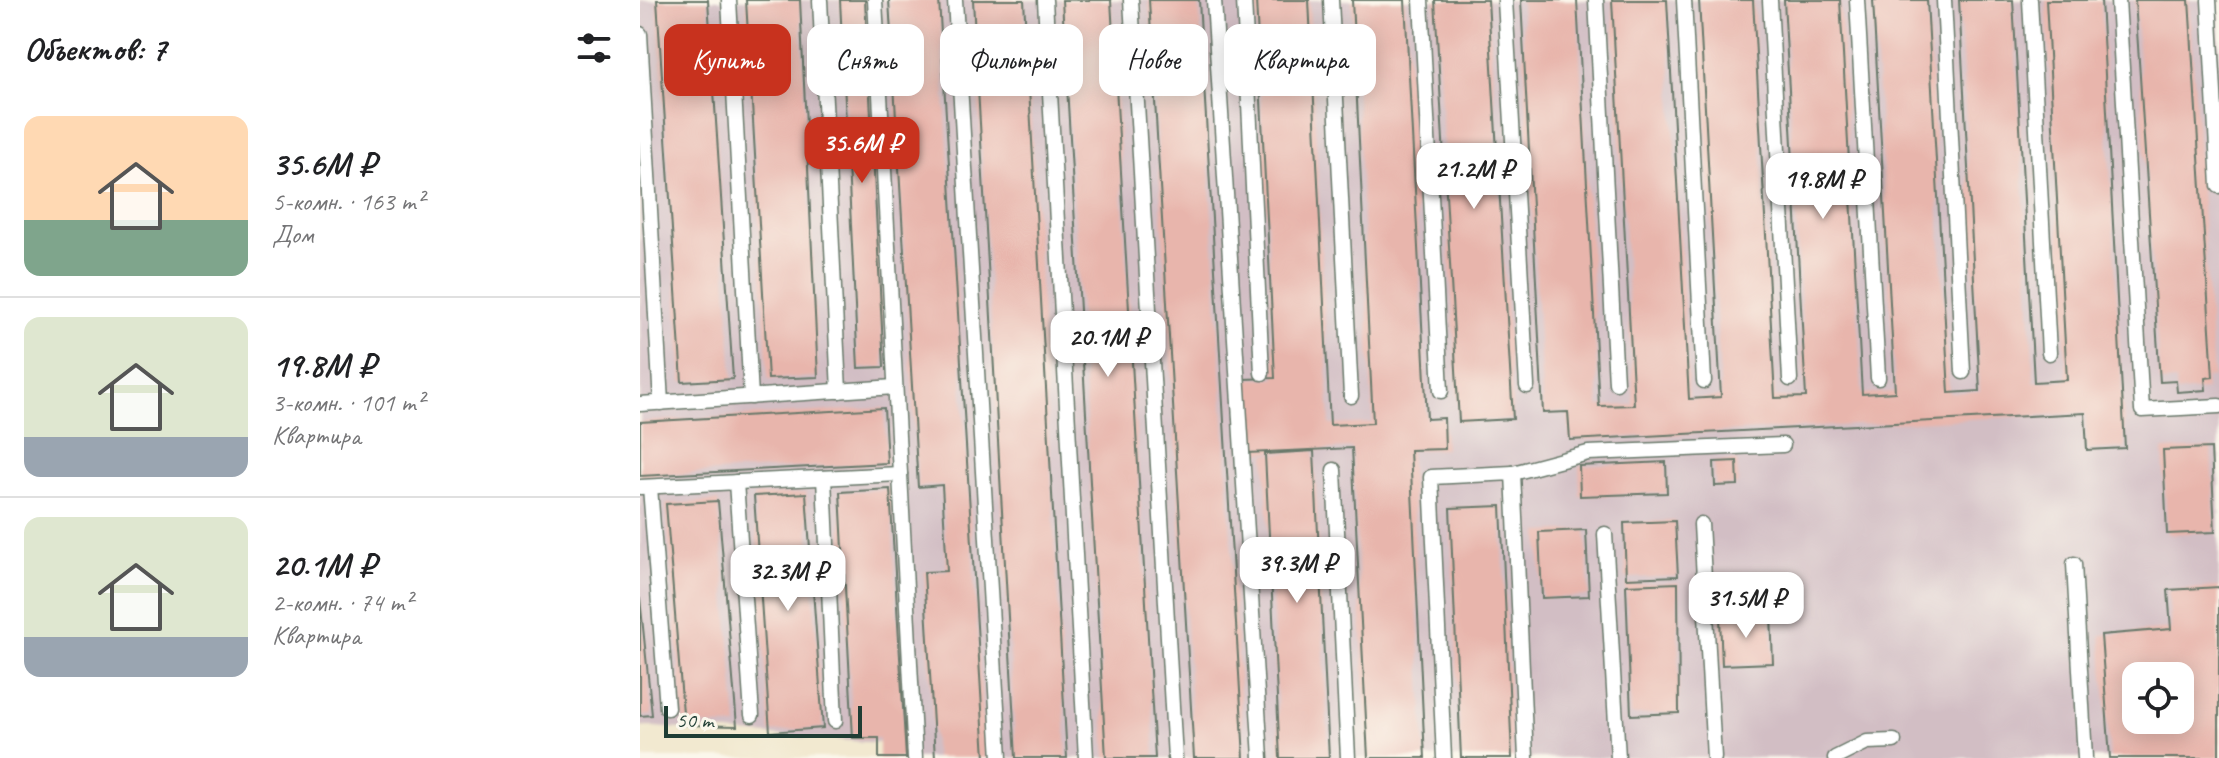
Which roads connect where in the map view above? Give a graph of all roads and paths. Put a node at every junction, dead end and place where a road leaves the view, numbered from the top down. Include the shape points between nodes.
1 (729, 0) edge
2 (820, 0) edge
3 (875, 0) edge
4 (955, 0) edge
5 (1045, 0) edge
6 (1131, 0) edge
7 (1214, 0) edge
8 (1244, 0) edge
9 (1331, 0) edge
10 (1421, 0) edge
11 (1505, 0) edge
12 (1596, 0) edge
13 (1684, 0) edge
14 (1770, 0) edge
15 (1857, 0) edge
16 (1944, 0) edge
17 (2030, 0) edge
18 (2118, 0) edge
19 (2209, 0) edge
20 (640, 34) edge
21 (2219, 186) edge
22 (2049, 353) dead end
23 (1963, 372) dead end
24 (1262, 373) dead end
25 (1878, 378) dead end
26 (1790, 379) dead end
27 (1704, 381) dead end
28 (1616, 383) dead end
29 (1527, 386) dead end
30 (895, 387) junction
31 (839, 391) junction
32 (1441, 391) dead end
33 (1351, 396) dead end
34 (751, 397) junction
35 (661, 403) junction
36 (640, 404) edge
37 (2219, 406) edge
38 (1783, 445) dead end
39 (1334, 470) dead end
40 (1513, 473) junction
41 (900, 474) junction
42 (824, 478) junction
43 (736, 482) junction
44 (645, 487) edge
45 (1701, 524) dead end
46 (1605, 534) dead end
47 (2074, 564) dead end
48 (667, 708) dead end
49 (752, 715) dead end
50 (835, 721) dead end
51 (1894, 741) dead end
52 (915, 758) edge
53 (1000, 758) edge
54 (1086, 758) edge
55 (1175, 758) edge
56 (1261, 758) edge
57 (1348, 758) edge
58 (1444, 758) edge
59 (1526, 758) edge
60 (1618, 758) edge
61 (1714, 758) edge
62 (1835, 758) edge
63 (2085, 758) edge

1 - 34 lane
2 - 31 lane
3 - 30 lane
4 - 53 lane
5 - 54 lane
6 - 55 lane
7 - 56 lane
8 - 24 lane
9 - 33 lane
10 - 32 lane
11 - 29 lane
12 - 28 lane
13 - 27 lane
14 - 26 lane
15 - 25 lane
16 - 23 lane
17 - 22 lane
18 - 37 lane via 2142,410
19 - 21 lane
20 - 35 lane
30 - 31 lane
30 - 41 lane
31 - 34 lane
34 - 35 lane
35 - 36 lane
38 - 40 lane via 1588,453
39 - 57 lane
40 - 58 lane via 1431,477
40 - 59 lane
41 - 42 lane
41 - 52 lane
42 - 43 lane
42 - 50 lane
43 - 44 lane
43 - 49 lane
44 - 48 lane
45 - 61 lane
46 - 60 lane
47 - 63 lane
51 - 62 lane via 1867,742

